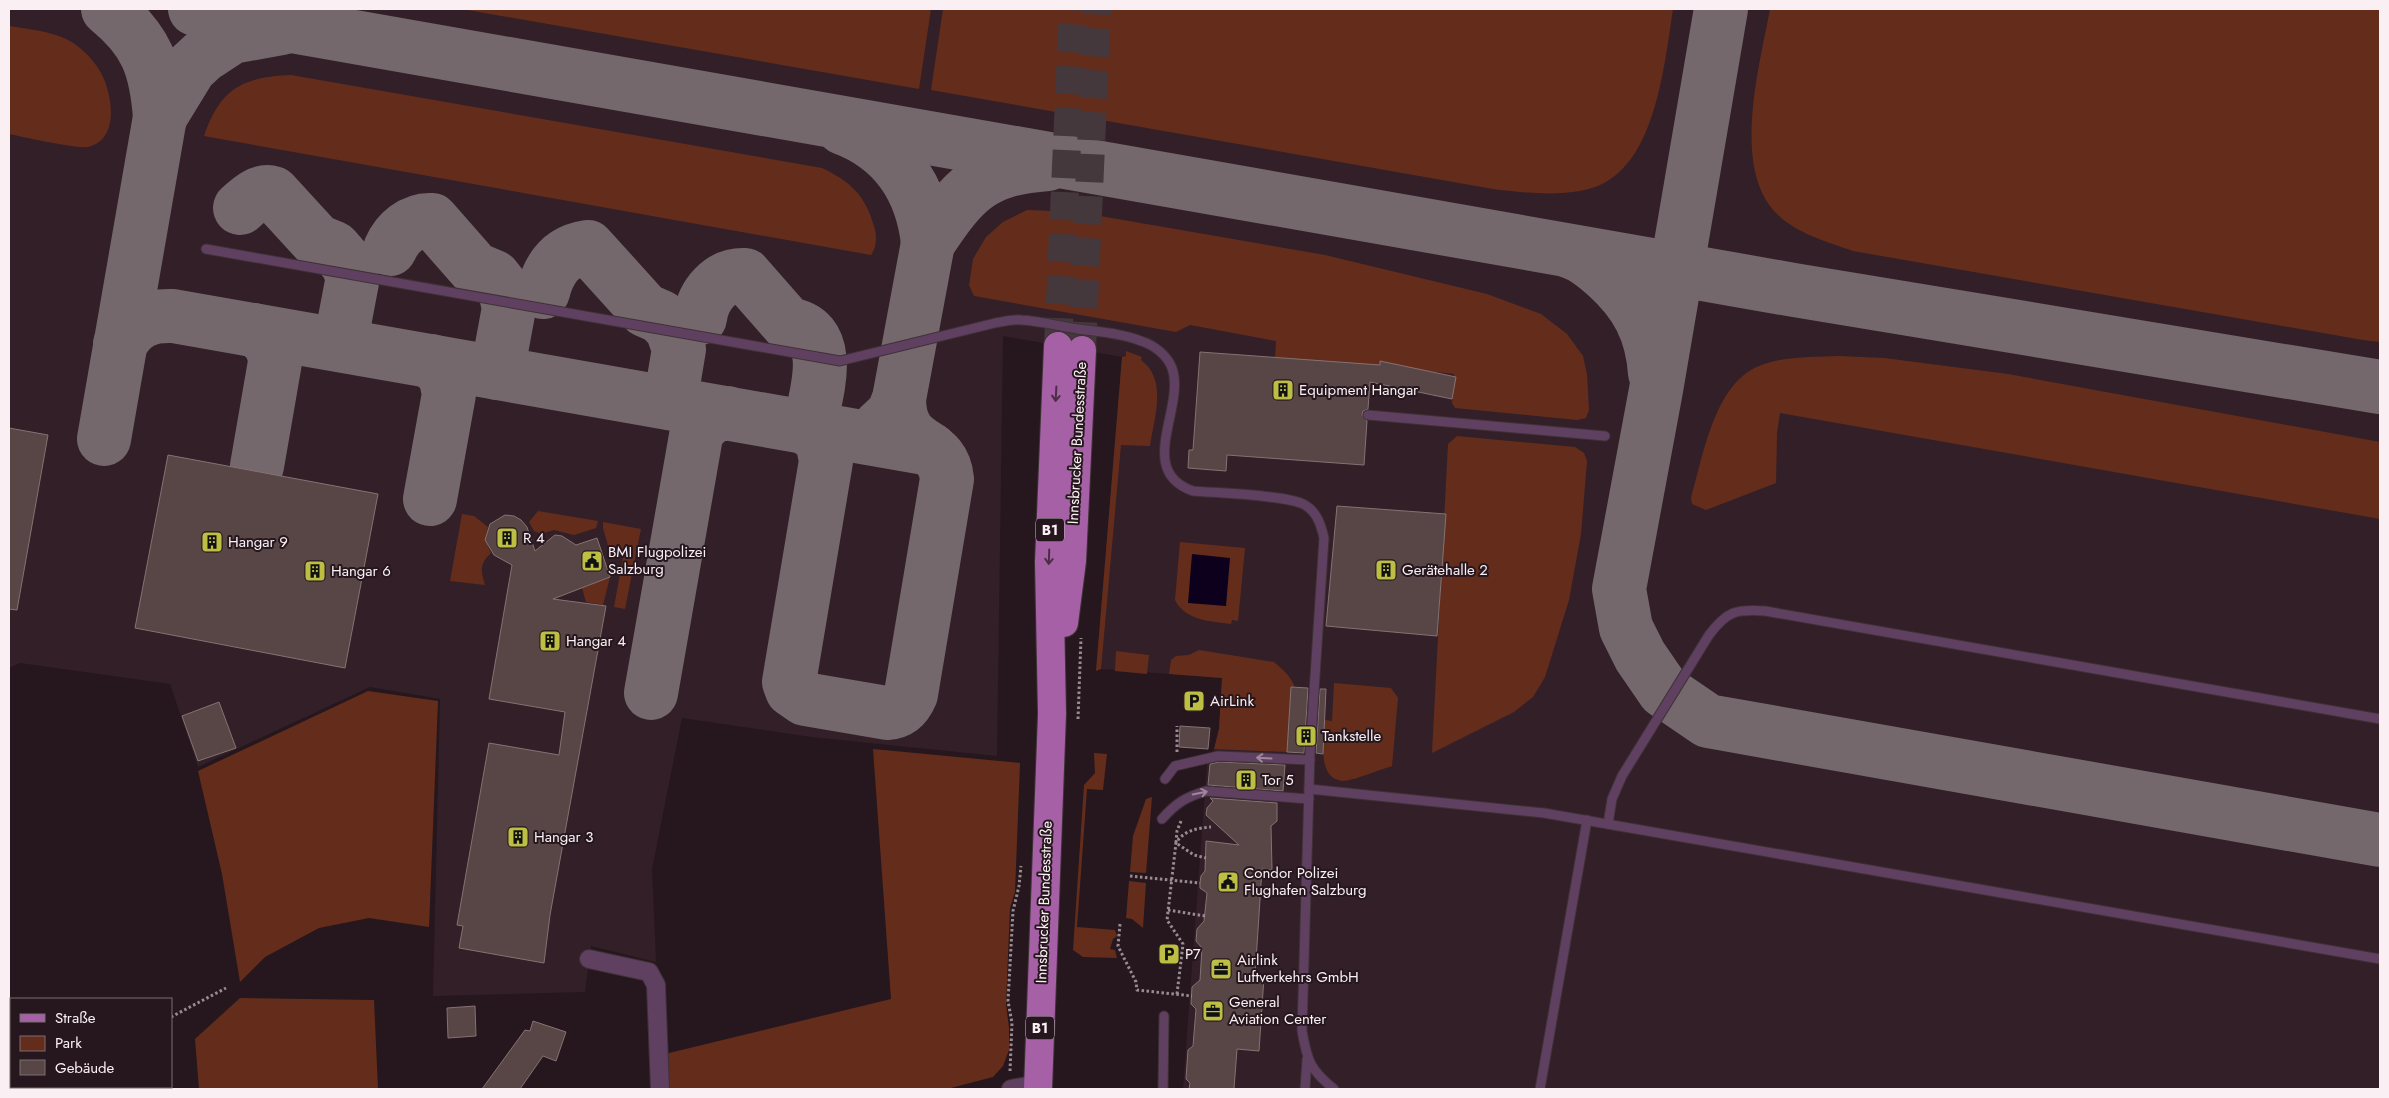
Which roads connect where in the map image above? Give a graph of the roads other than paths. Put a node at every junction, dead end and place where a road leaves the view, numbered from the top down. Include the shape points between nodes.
1 (206, 249) dead end
2 (1070, 348) tunnel mouth
3 (1368, 415) dead end
4 (1604, 436) dead end
5 (2380, 719) edge
6 (1310, 760) junction
7 (1164, 779) dead end
8 (1309, 789) junction
9 (1309, 799) junction
10 (1162, 819) dead end
11 (1587, 820) junction
12 (1608, 824) junction
13 (589, 959) dead end
14 (2380, 959) edge
15 (1164, 1016) dead end
16 (1307, 1058) junction
17 (1011, 1081) edge
18 (1038, 1087) edge
19 (660, 1089) edge
20 (1162, 1089) edge
21 (1305, 1089) edge
22 (1334, 1089) edge
23 (1540, 1089) edge

1 - 6 lane via 840,361 995,323 1020,320 1143,341 1160,351 1172,368 1174,387 1165,463 1174,480 1192,490 1305,505 1322,526 1324,538
2 - 18 main road, Innsbrucker Bundesstraße / B1 via 1066,432 1048,562 1052,714
3 - 4 lane
5 - 12 lane via 1765,610 1742,609 1724,617 1709,635 1622,776 1612,799
6 -> 7 lane via 1218,756 1175,766
6 - 8 lane
8 - 9 lane
8 - 11 lane
10 -> 9 lane via 1177,802 1206,791
9 - 16 lane via 1302,1031
11 - 12 lane
11 - 23 lane
12 - 14 lane
13 - 19 street via 650,972 656,985
15 - 20 lane
16 - 21 lane
16 - 22 lane via 1320,1078
17 - 18 street

